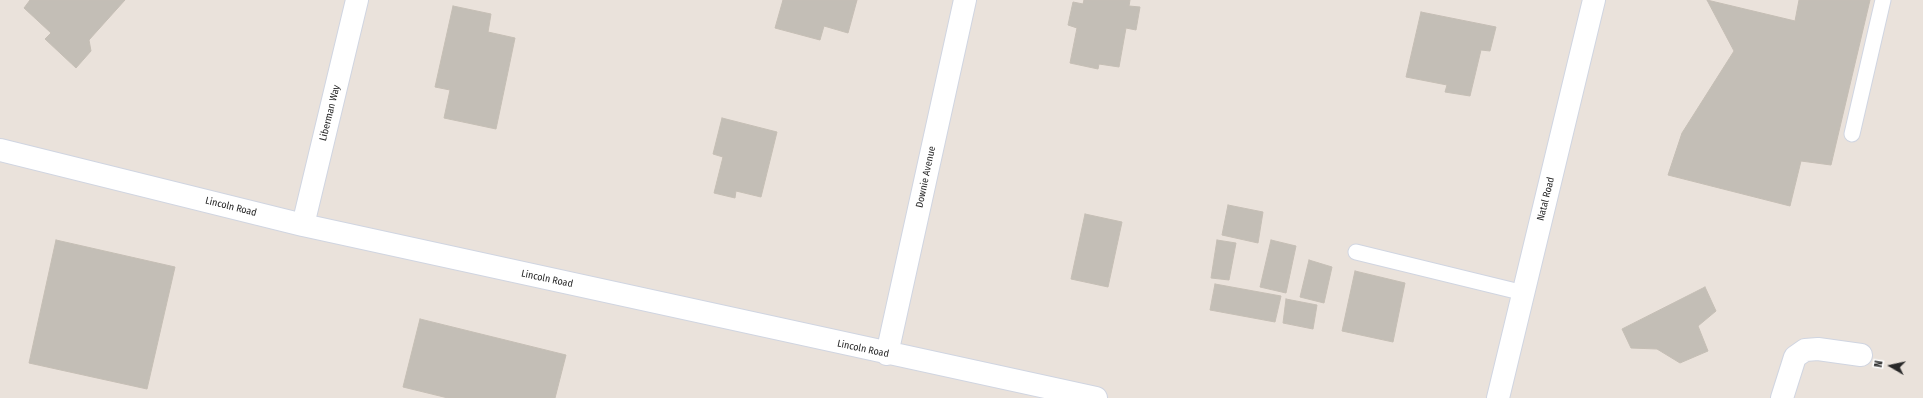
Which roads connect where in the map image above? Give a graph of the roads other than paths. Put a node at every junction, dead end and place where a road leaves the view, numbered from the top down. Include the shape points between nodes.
1 (357, 0) edge
2 (965, 0) edge
3 (1594, 0) edge
4 (1883, 0) edge
5 (1852, 134) dead end
6 (0, 150) edge
7 (302, 225) junction
8 (1356, 252) dead end
9 (1524, 293) junction
10 (888, 354) junction
11 (1861, 355) dead end
12 (1096, 398) edge
13 (1498, 398) edge
14 (1782, 398) edge

1 - 7 street, Liberman Way
2 - 10 street, Downie Avenue
3 - 9 street, Natal Road
4 - 5 lane
6 - 7 street, Lincoln Road
7 - 10 street, Lincoln Road
8 - 9 lane
9 - 13 street, Natal Road
10 - 12 street, Lincoln Road
11 - 14 street via 1818,349 1805,350 1795,357

